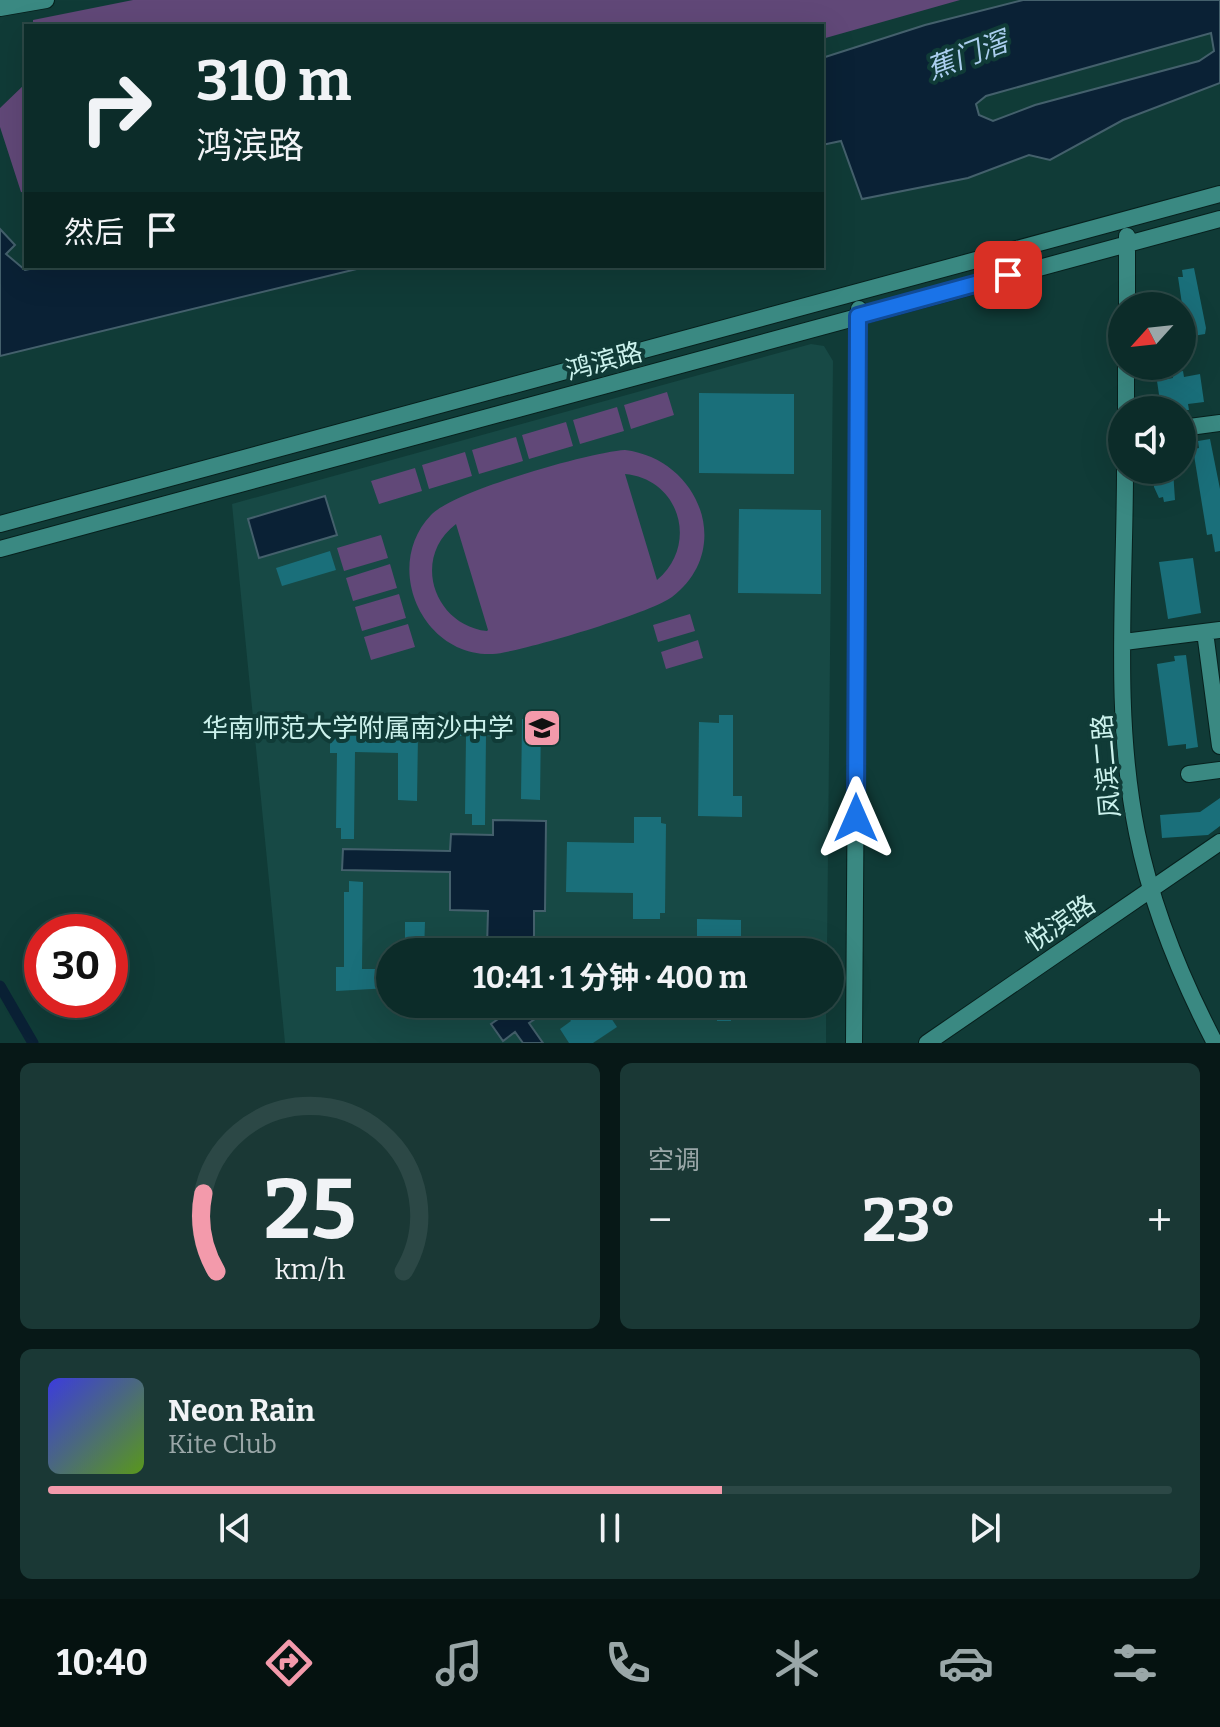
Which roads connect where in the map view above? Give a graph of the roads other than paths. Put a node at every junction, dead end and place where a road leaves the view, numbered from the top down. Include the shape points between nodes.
1 (46, 0) edge
2 (0, 8) edge
3 (1220, 194) edge
4 (1127, 219) junction
5 (1220, 219) edge
6 (1127, 243) junction
7 (859, 292) junction
8 (1127, 292) edge
9 (858, 316) junction
10 (1220, 423) edge
11 (1196, 426) edge
12 (1125, 484) edge
13 (0, 524) edge
14 (0, 549) edge
15 (1213, 631) edge
16 (1124, 642) junction
17 (1220, 739) edge
18 (1220, 746) edge
19 (1220, 770) edge
20 (1189, 774) dead end
21 (1220, 842) edge
22 (1151, 890) junction
23 (854, 1043) edge
24 (927, 1043) edge
25 (1215, 1043) edge

1 - 2 street
3 - 4 street, 鸿滨路
4 - 6 street
4 - 7 street, 鸿滨路
5 - 6 street, 鸿滨路
6 - 8 street
6 - 9 street, 鸿滨路
7 - 9 street
7 - 13 street, 鸿滨路
9 - 14 street, 鸿滨路
9 - 23 street
10 - 11 street
12 - 16 street, 凤滨二路
15 - 16 street
15 - 17 street
16 - 22 street, 凤滨二路 via 1128,776
17 - 18 street
19 - 20 street
21 - 22 street, 悦滨路
22 - 24 street, 悦滨路
22 - 25 street, 凤滨二路 via 1169,945

